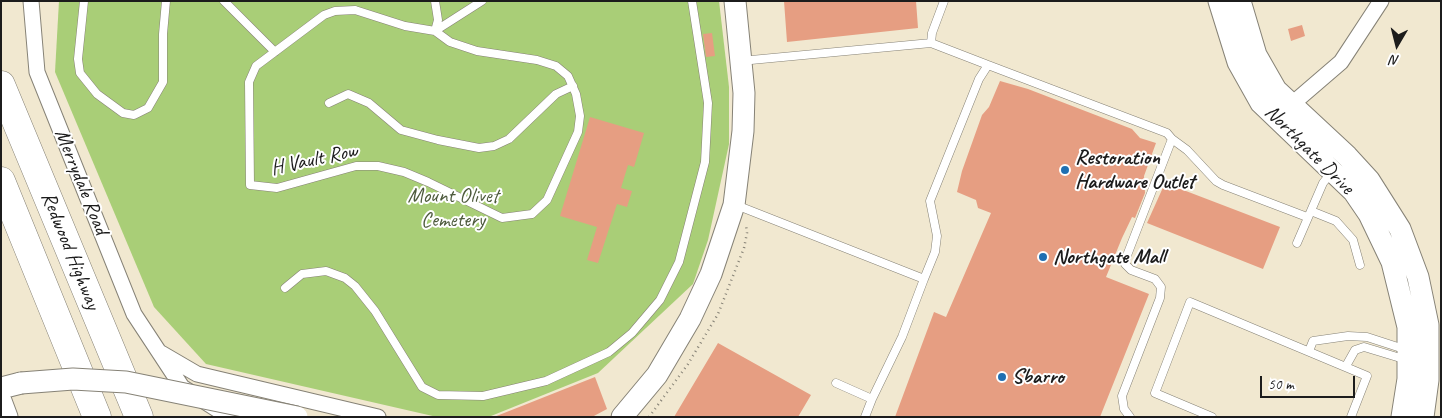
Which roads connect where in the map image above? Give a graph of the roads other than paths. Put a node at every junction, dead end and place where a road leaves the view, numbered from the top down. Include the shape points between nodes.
1 (31, 1) edge
2 (84, 1) edge
3 (166, 1) edge
4 (224, 1) edge
5 (435, 1) edge
6 (482, 1) edge
7 (735, 1) edge
8 (745, 1) edge
9 (944, 1) edge
10 (1219, 1) edge
11 (1240, 1) edge
12 (1381, 1) edge
13 (691, 3) edge
14 (435, 31) junction
15 (931, 43) junction
16 (275, 52) junction
17 (751, 60) junction
18 (988, 65) junction
19 (1, 85) edge
20 (573, 86) junction
21 (329, 103) dead end
22 (1283, 112) junction
23 (1172, 139) junction
24 (1340, 163) junction
25 (1, 181) edge
26 (738, 206) junction
27 (1309, 214) junction
28 (1297, 243) dead end
29 (1360, 264) dead end
30 (38, 271) junction
31 (924, 279) junction
32 (285, 288) dead end
33 (1309, 351) junction
34 (161, 353) junction
35 (1419, 355) edge
36 (1346, 366) junction
37 (836, 383) dead end
38 (11, 385) edge
39 (252, 387) junction
40 (872, 399) junction
41 (1, 402) edge
42 (223, 415) edge
43 (7, 417) edge
44 (84, 417) edge
45 (97, 417) edge
46 (139, 417) edge
47 (297, 417) edge
48 (378, 417) edge
49 (622, 417) edge
50 (865, 417) edge
51 (1130, 417) edge
52 (1212, 417) edge
53 (1351, 417) edge
54 (1402, 417) edge
55 (1423, 417) edge

1 - 34 street, Merrydale Road via 37,72 134,314
2 - 3 lane via 78,59 80,73 97,94 123,113 134,115 148,108 163,82
4 - 16 lane
5 - 14 lane via 438,20
6 - 14 lane
7 - 26 street via 744,100
8 - 17 street
9 - 15 lane
10 - 22 street, Northgate Drive via 1238,62 1249,84 1261,103
11 - 22 street, Northgate Drive via 1256,55 1276,90
12 - 22 street via 1341,62
13 - 32 lane via 708,103 705,162 679,262 660,300 632,333 609,352 546,381 483,396 438,395 422,387 374,312 345,278 326,271 302,274
14 - 16 lane via 405,26 355,10 335,11 309,25
14 - 20 lane via 450,42 477,51 556,66 568,76
15 - 17 lane
15 - 18 lane
16 - 20 lane, H Vault Row via 256,66 249,82 250,185 277,188 356,166 378,166 428,182 502,218 532,214 547,200 578,132 580,116
17 - 26 street via 753,132
18 - 23 lane via 1167,133
18 - 31 lane via 979,79 930,201 937,236 935,252
19 - 46 highway, Redwood Highway
20 - 21 lane via 556,94 509,139 479,148 401,130 369,103 348,94
22 - 24 street, Northgate Drive
23 - 27 lane via 1223,185
23 - 51 lane via 1125,264 1131,270 1155,279 1161,287 1160,298 1122,396 1124,409
24 - 27 lane via 1323,183
24 - 35 street, Northgate Drive via 1392,262
25 - 30 highway, Redwood Highway
26 - 31 lane
26 - 49 street via 690,319 667,359
27 - 28 lane
27 - 29 lane via 1336,222 1353,240
30 - 44 highway
30 - 45 highway, Redwood Highway
31 - 40 lane via 902,337
33 - 35 lane via 1313,341 1348,336 1367,337
33 - 36 lane
33 - 52 lane via 1190,302 1155,393
34 - 39 street, Merrydale Road via 197,374
34 - 42 street, Merrydale Road via 182,387
35 - 36 lane via 1364,347 1355,350
35 - 54 street, Northgate Drive
35 - 55 street, Northgate Drive via 1428,380
36 - 53 lane via 1367,376
37 - 40 lane
38 - 47 street, bridge via 73,378 126,382
39 - 42 street, Merrydale Road via 233,396
39 - 48 street, Merrydale Road
40 - 50 lane
41 - 43 street

